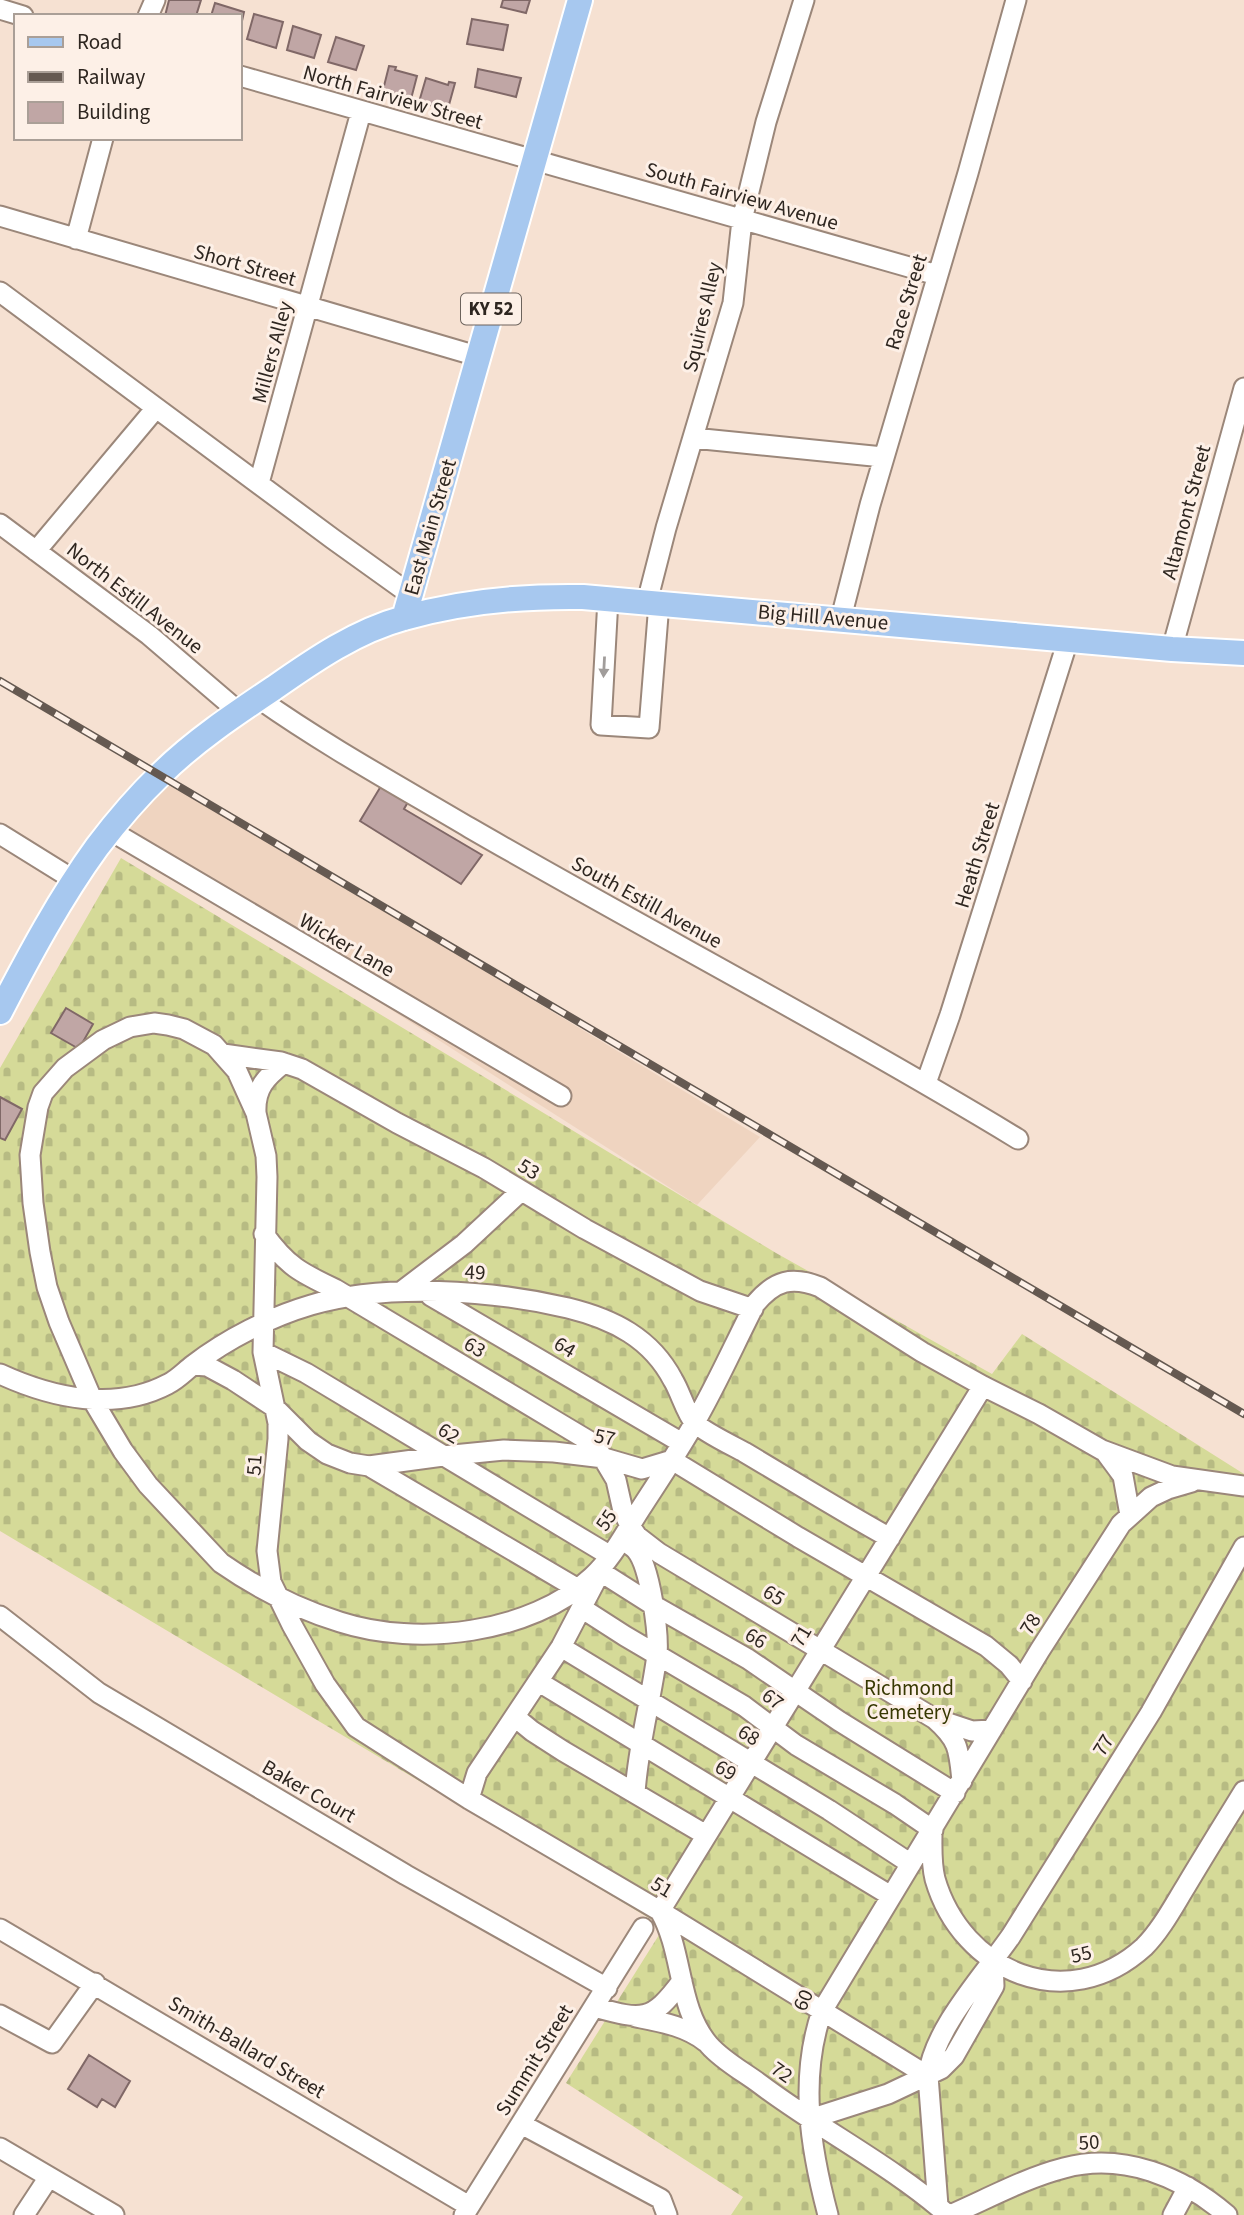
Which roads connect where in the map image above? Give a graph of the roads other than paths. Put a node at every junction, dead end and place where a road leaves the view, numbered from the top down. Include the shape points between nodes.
1 (580, 0) edge
2 (804, 0) edge
3 (1016, 0) edge
4 (242, 77) edge
5 (361, 112) junction
6 (102, 140) edge
7 (534, 160) junction
8 (0, 216) edge
9 (742, 220) junction
10 (76, 239) junction
11 (937, 275) junction
12 (0, 292) edge
13 (308, 306) junction
14 (477, 356) junction
15 (1244, 387) edge
16 (156, 408) junction
17 (693, 438) junction
18 (883, 457) junction
19 (259, 483) junction
20 (0, 524) edge
21 (36, 551) junction
22 (608, 598) junction
23 (653, 602) junction
24 (407, 606) junction
25 (841, 618) junction
26 (1068, 640) junction
27 (1172, 649) junction
28 (1244, 653) edge
29 (248, 705) junction
30 (111, 831) junction
31 (0, 834) edge
32 (74, 880) junction
33 (8, 977) edge
34 (0, 1012) edge
35 (223, 1054) junction
36 (284, 1063) junction
37 (926, 1083) junction
38 (561, 1096) dead end
39 (256, 1113) junction
40 (1018, 1139) dead end
41 (521, 1191) junction
42 (264, 1234) junction
43 (402, 1291) junction
44 (424, 1292) junction
45 (348, 1297) junction
46 (753, 1309) junction
47 (264, 1324) junction
48 (263, 1352) junction
49 (193, 1365) junction
50 (0, 1374) edge
51 (983, 1387) junction
52 (92, 1399) junction
53 (274, 1407) junction
54 (695, 1423) junction
55 (1102, 1450) junction
56 (677, 1451) junction
57 (443, 1456) junction
58 (604, 1458) junction
59 (369, 1466) junction
60 (1200, 1481) junction
61 (1244, 1486) edge
62 (1130, 1515) junction
63 (890, 1538) junction
64 (1244, 1547) edge
65 (615, 1548) junction
66 (866, 1576) junction
67 (578, 1589) junction
68 (277, 1596) junction
69 (653, 1605) junction
70 (583, 1609) junction
71 (0, 1616) edge
72 (986, 1646) junction
73 (561, 1647) junction
74 (820, 1649) junction
75 (1040, 1650) junction
76 (657, 1654) junction
77 (1022, 1681) junction
78 (539, 1682) junction
79 (795, 1690) junction
80 (649, 1701) junction
81 (515, 1717) junction
82 (935, 1718) junction
83 (773, 1727) junction
84 (992, 1730) junction
85 (641, 1745) junction
86 (751, 1762) junction
87 (958, 1787) junction
88 (1244, 1791) edge
89 (635, 1793) junction
90 (730, 1798) junction
91 (469, 1799) junction
92 (933, 1830) junction
93 (706, 1835) junction
94 (911, 1864) junction
95 (891, 1896) junction
96 (660, 1911) junction
97 (643, 1928) dead end
98 (0, 1929) edge
99 (993, 1962) junction
100 (682, 1981) junction
101 (95, 1983) junction
102 (607, 1988) junction
103 (594, 2007) junction
104 (822, 2011) junction
105 (0, 2015) edge
106 (635, 2017) junction
107 (709, 2045) junction
108 (928, 2076) junction
109 (810, 2119) junction
110 (521, 2124) junction
111 (0, 2148) edge
112 (49, 2177) junction
113 (1188, 2187) junction
114 (466, 2211) edge
115 (946, 2212) edge
116 (24, 2215) edge
117 (114, 2215) edge
118 (667, 2215) edge
119 (828, 2215) edge
120 (1172, 2215) edge
121 (1227, 2215) edge

1 - 7 main road, East Main Street / KY 52
2 - 9 street, Squires Alley
3 - 11 street, Race Street
4 - 5 street, North Fairview Street
5 - 7 street, North Fairview Street
5 - 13 street, Millers Alley
6 - 10 street
7 - 9 street, South Fairview Avenue
7 - 14 main road, East Main Street / KY 52
8 - 10 street, Short Street
9 - 11 street, South Fairview Avenue
9 - 17 street, Squires Alley via 733,303
10 - 13 street, Short Street
11 - 18 street, Race Street
12 - 16 street
13 - 14 street, Short Street
13 - 19 street, Millers Alley
14 - 24 main road, East Main Street / KY 52
15 - 27 street, Altamont Street
16 - 19 street
16 - 21 street
17 - 18 street
17 - 23 street, Squires Alley via 666,528
18 - 25 street, Race Street
19 - 24 street via 333,539
20 - 21 street, North Estill Avenue
21 - 29 street, North Estill Avenue
22 - 23 main road, Big Hill Avenue
22 -> 23 street, Squires Alley via 601,725 649,728
22 - 24 main road, Big Hill Avenue via 531,596
23 - 25 main road, Big Hill Avenue
24 - 29 main road, East Main Street
25 - 26 main road, Big Hill Avenue
26 - 27 main road, Big Hill Avenue
26 - 37 street, Heath Street
27 - 28 main road, Big Hill Avenue
29 - 30 main road, East Main Street via 160,775
29 - 37 street, South Estill Avenue via 343,753 539,868
30 - 32 main road, East Main Street
30 - 38 street, Wicker Lane
31 - 32 street
32 - 33 main road, East Main Street
33 - 34 main road, East Main Street
35 - 36 street, 53
35 - 39 street, 51 via 237,1071
35 - 52 street, 51 via 184,1029 154,1023 130,1027 65,1068 43,1093 30,1155 40,1252 59,1322
36 - 39 street via 259,1088
36 - 41 street, 53 via 323,1079
37 - 40 street, South Estill Avenue
39 - 42 street, 51 via 266,1156
41 - 43 street via 464,1244
41 - 46 street, 53 via 700,1291
42 - 45 street, 63 via 286,1262
42 - 47 street, 51
43 - 44 street, 49
43 - 45 street, 49
44 - 54 street, 49 via 521,1298 578,1311 619,1327 660,1358
44 - 56 street, 64
45 - 47 street, 49 via 308,1306
45 - 58 street, 63 via 576,1432
46 - 51 street, 55 via 776,1285 805,1281
46 - 54 street, 55
47 - 48 street, 51
47 - 49 street, 49
48 - 53 street, 51
48 - 57 street, 62
49 - 52 street, 49 via 166,1385 133,1397
49 - 53 street, 57 via 217,1371
50 - 52 street, 49 via 46,1393
51 - 55 street, 55
51 - 63 street, 71
52 - 68 street, 55 via 139,1474 180,1522 221,1563
53 - 59 street, 57 via 327,1454
53 - 68 street, 51 via 278,1451 267,1551
54 - 56 street, 55
54 - 63 street
55 - 60 street, 55 via 1172,1476
55 - 62 street, 55 via 1123,1476
56 - 58 street, 57 via 642,1469
56 - 65 street, 55
56 - 66 street
57 - 58 street, 57 via 504,1450
57 - 59 street, 57
57 - 65 street, 62
58 - 65 street, 63 via 616,1480 623,1511
59 - 67 street
60 - 61 street, 55
60 - 62 street, 78 via 1151,1497
62 - 75 street, 78
63 - 66 street, 71
64 - 99 street, 77 via 1151,1712
65 - 67 street, 55
65 - 69 street, 66
65 - 69 street, 63 via 635,1547
65 - 70 street
65 - 74 street, 65 via 637,1536
66 - 72 street
66 - 74 street, 71
67 - 68 street, 55 via 524,1617 493,1627 406,1634 341,1623
68 - 91 street, 51 via 325,1684 356,1727
69 - 76 street, 63
69 - 79 street, 66
70 - 73 street
70 - 76 street, 67
71 - 102 street, Baker Court via 99,1693
72 - 75 street via 1016,1657
72 - 77 street
73 - 78 street
73 - 80 street, 68
74 - 79 street, 71
74 - 82 street, 65
75 - 77 street, 78
76 - 80 street, 63
76 - 83 street, 67
77 - 84 street, 78
78 - 81 street
78 - 85 street, 69
79 - 83 street, 71
79 - 87 street, 66 via 839,1721
80 - 85 street, 63
80 - 86 street, 68
81 - 89 street
81 - 91 street via 477,1773
82 - 84 street, 65 via 972,1731
82 - 87 street, 65 via 951,1732 959,1748
83 - 86 street, 71
83 - 92 street, 67
84 - 87 street, 78
85 - 89 street, 63
85 - 90 street, 69
86 - 90 street, 71
86 - 94 street, 68
87 - 92 street, 78
88 - 99 street, 55 via 1168,1916 1131,1957 1101,1973 1067,1981 1031,1978
89 - 93 street
90 - 93 street, 71
90 - 95 street, 69
91 - 96 street, 51
92 - 94 street, 60
92 - 99 street, 55 via 932,1858 940,1894 958,1926
93 - 96 street, 71
94 - 95 street, 60
95 - 104 street, 60
96 - 100 street, 72 via 675,1943
96 - 104 street, 51
97 - 102 street, Summit Street
98 - 101 street, Smith-Ballard Street
99 - 108 street, 77 via 994,1986 954,2056
100 - 106 street via 657,2010
100 - 107 street, 72
101 - 105 street via 52,2043
101 - 114 street, Smith-Ballard Street
102 - 103 street, Summit Street
103 - 106 street
103 - 110 street, Summit Street
104 - 108 street, 51
104 - 109 street, 60 via 811,2052
106 - 107 street via 689,2031
107 - 109 street, 72
108 - 109 street, 77 via 870,2101
108 - 115 street
109 - 115 street, 72
109 - 119 street, 60
110 - 114 street, Summit Street
110 - 118 street via 661,2199
111 - 112 street
112 - 116 street
112 - 117 street
113 - 115 street, 50 via 1143,2168 1086,2164
113 - 120 street
113 - 121 street, 50

